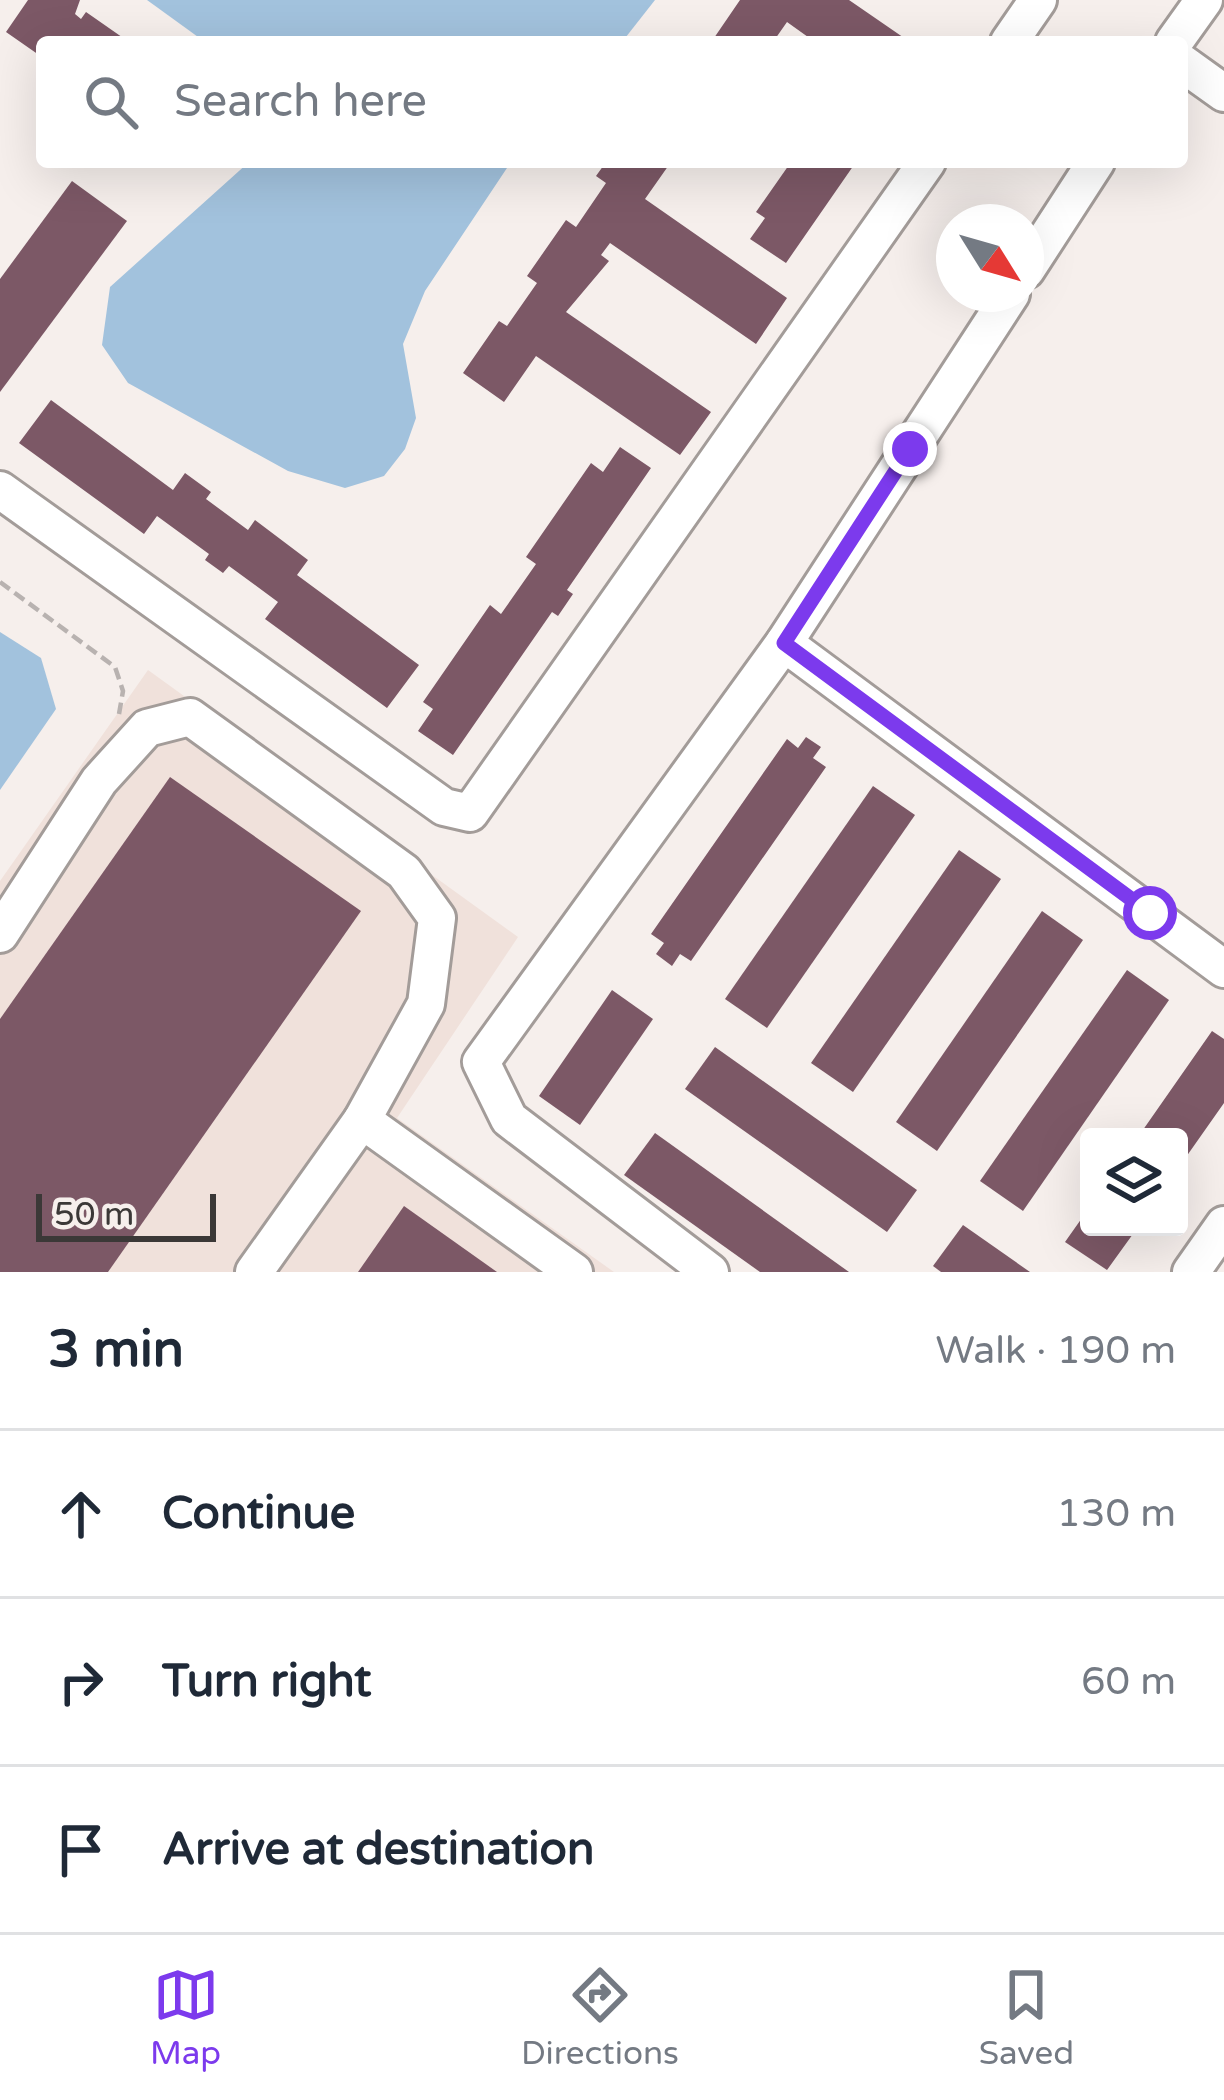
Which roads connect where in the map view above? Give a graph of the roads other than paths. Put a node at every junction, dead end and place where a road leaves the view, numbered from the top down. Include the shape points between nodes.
1 (1038, 0) edge
2 (1204, 0) edge
3 (1013, 36) edge
4 (1178, 36) edge
5 (1188, 66) edge
6 (1224, 93) edge
7 (923, 168) edge
8 (1092, 168) edge
9 (1044, 242) edge
10 (999, 312) edge
11 (0, 490) edge
12 (784, 643) junction
13 (0, 934) edge
14 (1224, 969) edge
15 (362, 1120) junction
16 (1224, 1225) edge
17 (254, 1272) edge
18 (574, 1272) edge
19 (710, 1272) edge
20 (1191, 1272) edge

1 - 3 street
2 - 4 street
5 - 6 street
7 - 11 street via 470,813 444,807
8 - 9 street
10 - 12 street
12 - 14 street
12 - 19 street via 481,1062 509,1119
13 - 15 street via 100,781 147,728 190,717 404,872 436,918 426,1004
15 - 17 street
15 - 18 street
16 - 20 street

